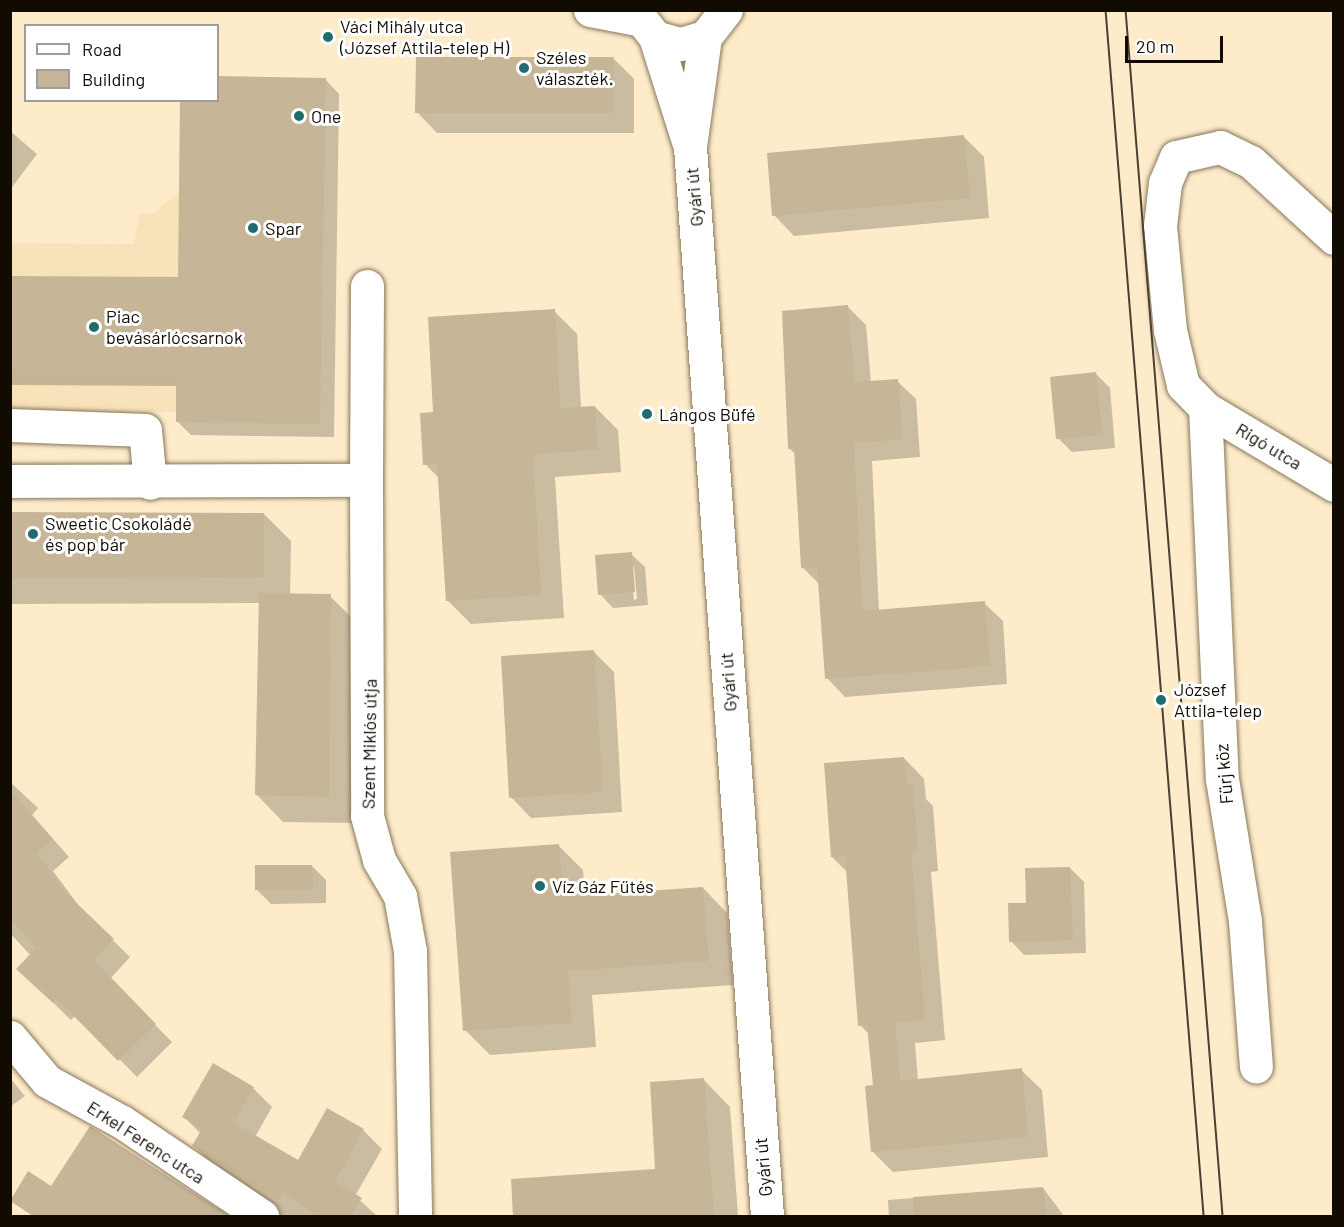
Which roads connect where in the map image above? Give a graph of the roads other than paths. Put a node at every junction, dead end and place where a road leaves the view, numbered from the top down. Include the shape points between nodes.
1 (590, 10) edge
2 (733, 11) edge
3 (642, 22) edge
4 (705, 37) junction
5 (690, 147) junction
6 (1334, 238) edge
7 (367, 286) dead end
8 (1205, 408) junction
9 (10, 425) edge
10 (366, 480) junction
11 (10, 481) edge
12 (150, 483) junction
13 (1334, 485) edge
14 (10, 1037) edge
15 (1256, 1067) dead end
16 (261, 1216) edge
17 (415, 1216) edge
18 (767, 1216) edge

1 - 3 street
2 - 4 street
3 - 4 street via 680,44
3 - 5 street, Gyári út
4 - 5 street, Gyári út
5 - 18 street, Gyári út
6 - 8 street, Rigó utca via 1251,162 1220,147 1176,157 1165,183 1160,226 1170,330 1183,385
7 - 10 street, Szent Miklós útja
8 - 13 street, Rigó utca
8 - 15 street, Fürj köz via 1222,779 1245,921
9 - 12 street via 145,430
10 - 12 street
10 - 17 street, Szent Miklós útja via 367,816 379,860 400,896 411,951
11 - 12 street
14 - 16 street, Erkel Ferenc utca via 47,1081 122,1122

